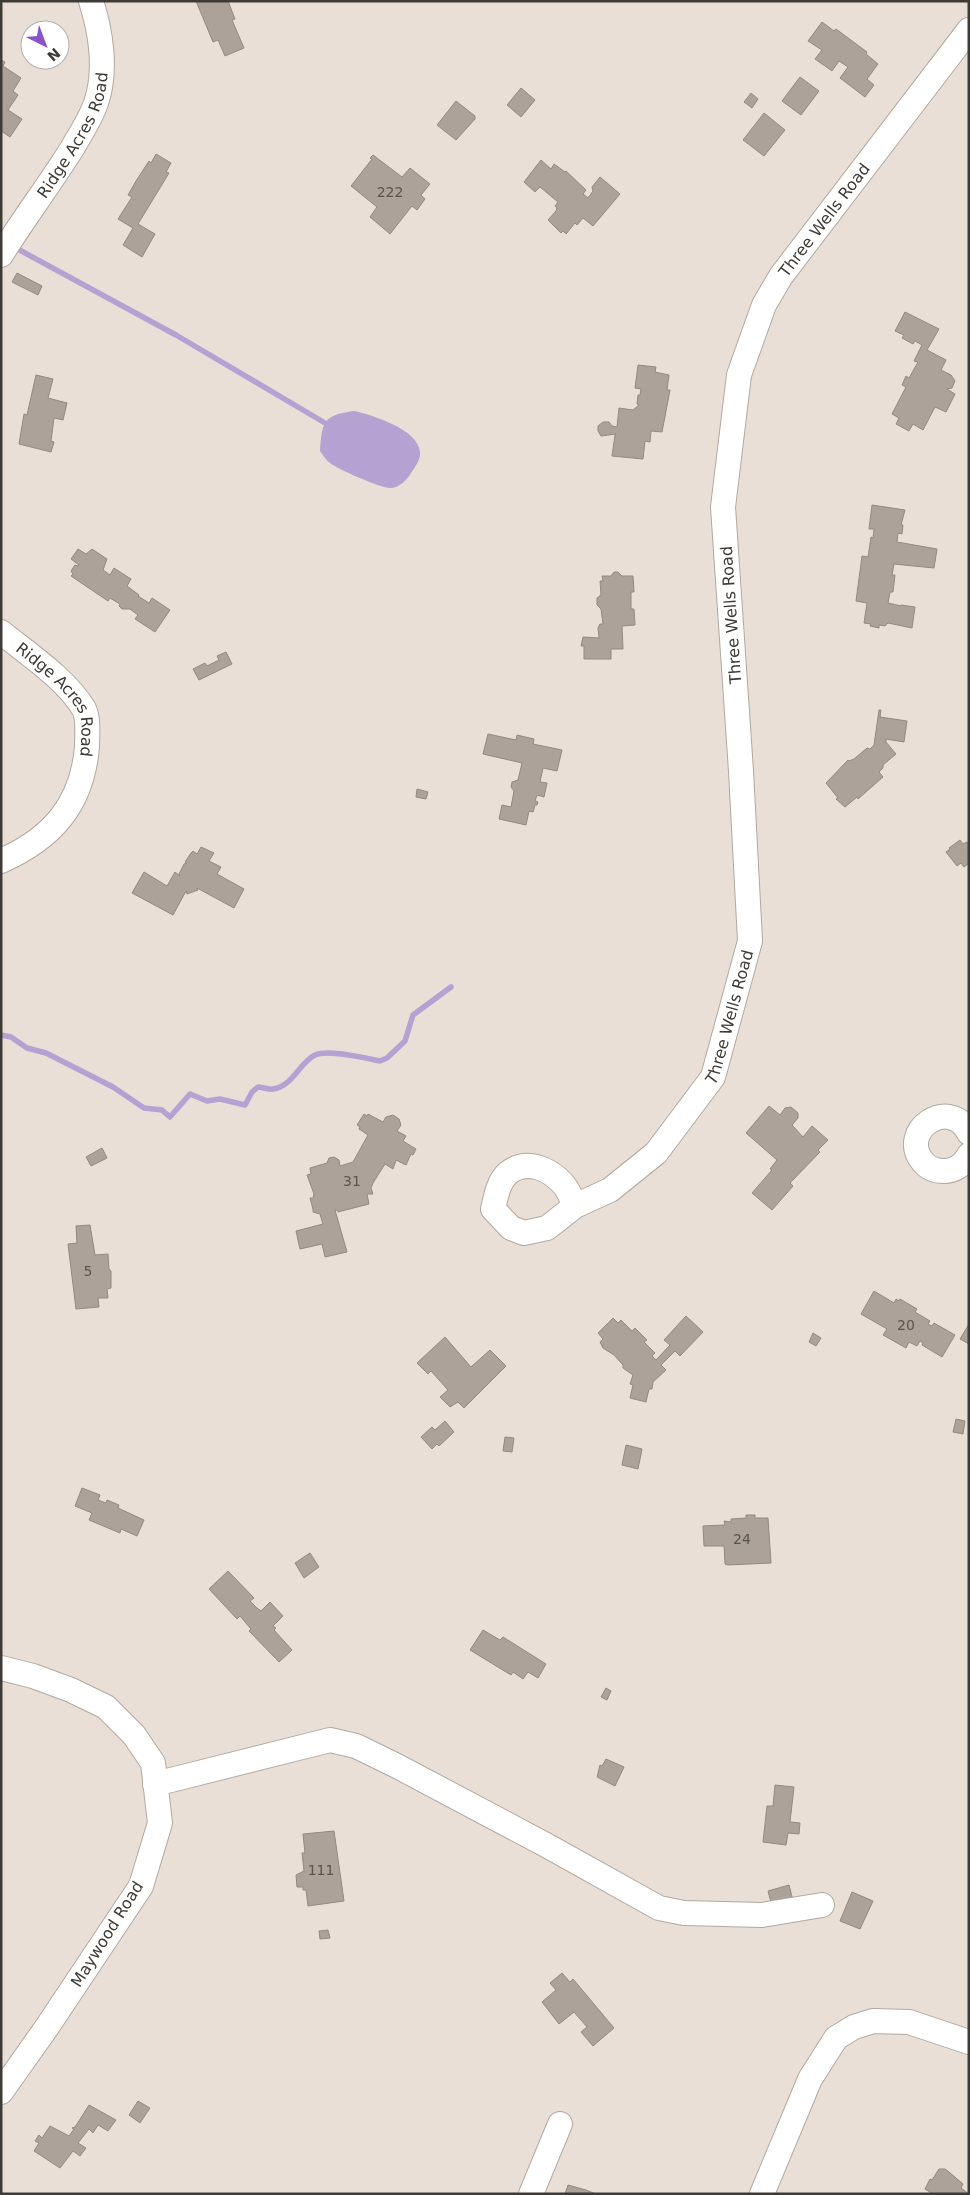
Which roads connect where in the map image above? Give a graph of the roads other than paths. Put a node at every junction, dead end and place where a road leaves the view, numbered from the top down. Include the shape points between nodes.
1 (91, 1) edge
2 (969, 30) edge
3 (6, 248) edge
4 (1, 632) edge
5 (1, 861) edge
6 (969, 1133) edge
7 (968, 1158) edge
8 (575, 1206) dead end
9 (1, 1668) edge
10 (155, 1784) junction
11 (822, 1904) dead end
12 (969, 2042) edge
13 (1, 2092) edge
14 (560, 2124) dead end
15 (531, 2194) edge
16 (762, 2194) edge

1 - 3 street, Ridge Acres Road via 100,44 101,73 96,102 60,168
2 - 8 street, Three Wells Road via 781,276 764,305 739,375 724,507 750,941 713,1077 656,1153 610,1190
4 - 5 street, Ridge Acres Road via 71,691 85,711 88,733 84,766 73,801 42,838
6 - 7 street via 952,1117 940,1117 923,1126 916,1144 921,1159 935,1170 951,1170
9 - 10 street, Maywood Road via 71,1690 106,1707 134,1735 150,1759
10 - 11 street via 330,1740 356,1746 397,1766 659,1908 684,1913 762,1915
10 - 13 street, Maywood Road via 160,1823 141,1886
12 - 16 street via 909,2022 873,2021 836,2038 810,2079
14 - 15 street

